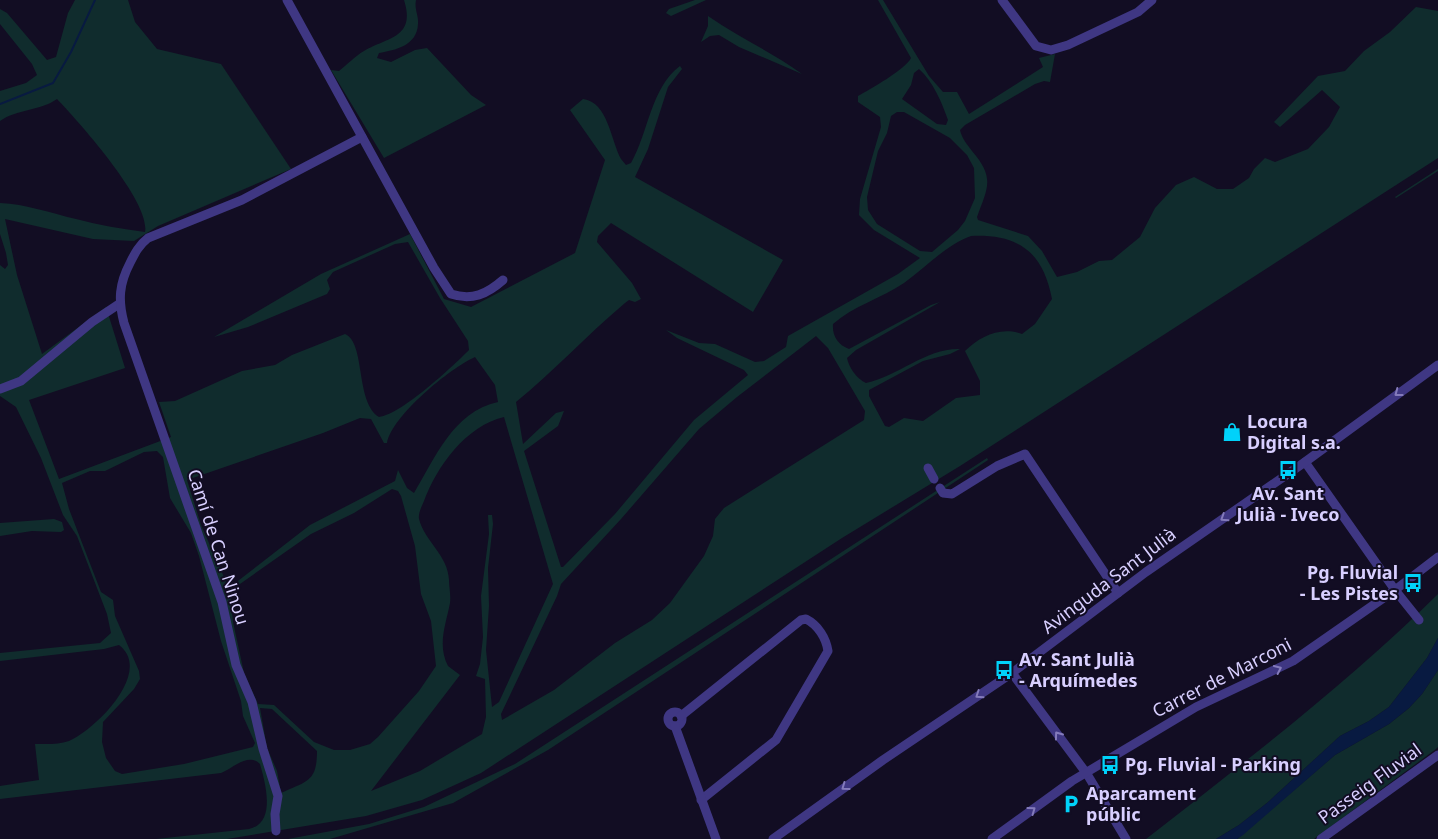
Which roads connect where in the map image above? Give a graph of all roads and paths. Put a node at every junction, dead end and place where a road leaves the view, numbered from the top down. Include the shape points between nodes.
1 (287, 0) edge
2 (1002, 0) edge
3 (1152, 0) edge
4 (362, 137) junction
5 (503, 280) dead end
6 (119, 304) junction
7 (1438, 365) edge
8 (0, 389) edge
9 (1306, 462) junction
10 (928, 468) dead end
11 (934, 479) dead end
12 (940, 488) dead end
13 (1438, 557) edge
14 (1395, 590) junction
15 (1118, 593) junction
16 (1419, 620) dead end
17 (1012, 673) junction
18 (1438, 755) edge
19 (1087, 774) junction
20 (701, 800) junction
21 (276, 831) dead end
22 (716, 839) edge
23 (773, 839) edge
24 (992, 839) edge
25 (1126, 839) edge
26 (1321, 839) edge

1 - 4 street
2 - 3 street via 1036,46 1051,50 1138,12
4 - 5 street via 451,294 465,299 490,291
4 - 6 street via 236,203 144,241 122,278
6 - 8 street via 92,322 21,381
6 - 21 street, Camí de Can Ninou via 137,364 222,602 236,665 252,702 278,796
7 -> 9 street, Avinguda Sant Julià
9 - 14 street
9 -> 15 street, Avinguda Sant Julià
10 - 11 street
12 - 15 street via 943,493 952,494 997,466 1025,454
13 - 14 street, Carrer de Marconi
14 - 16 street
19 -> 14 street, Carrer de Marconi via 1196,707 1294,662
15 - 17 street, Avinguda Sant Julià
19 -> 17 street
17 -> 23 street, Avinguda Sant Julià
18 - 26 street, Passeig Fluvial
24 -> 19 street, Carrer de Marconi via 1072,781
19 - 25 street
20 - 20 street via 675,726 681,722 681,716 801,620 812,622 824,637 828,651 776,740
20 - 22 street

